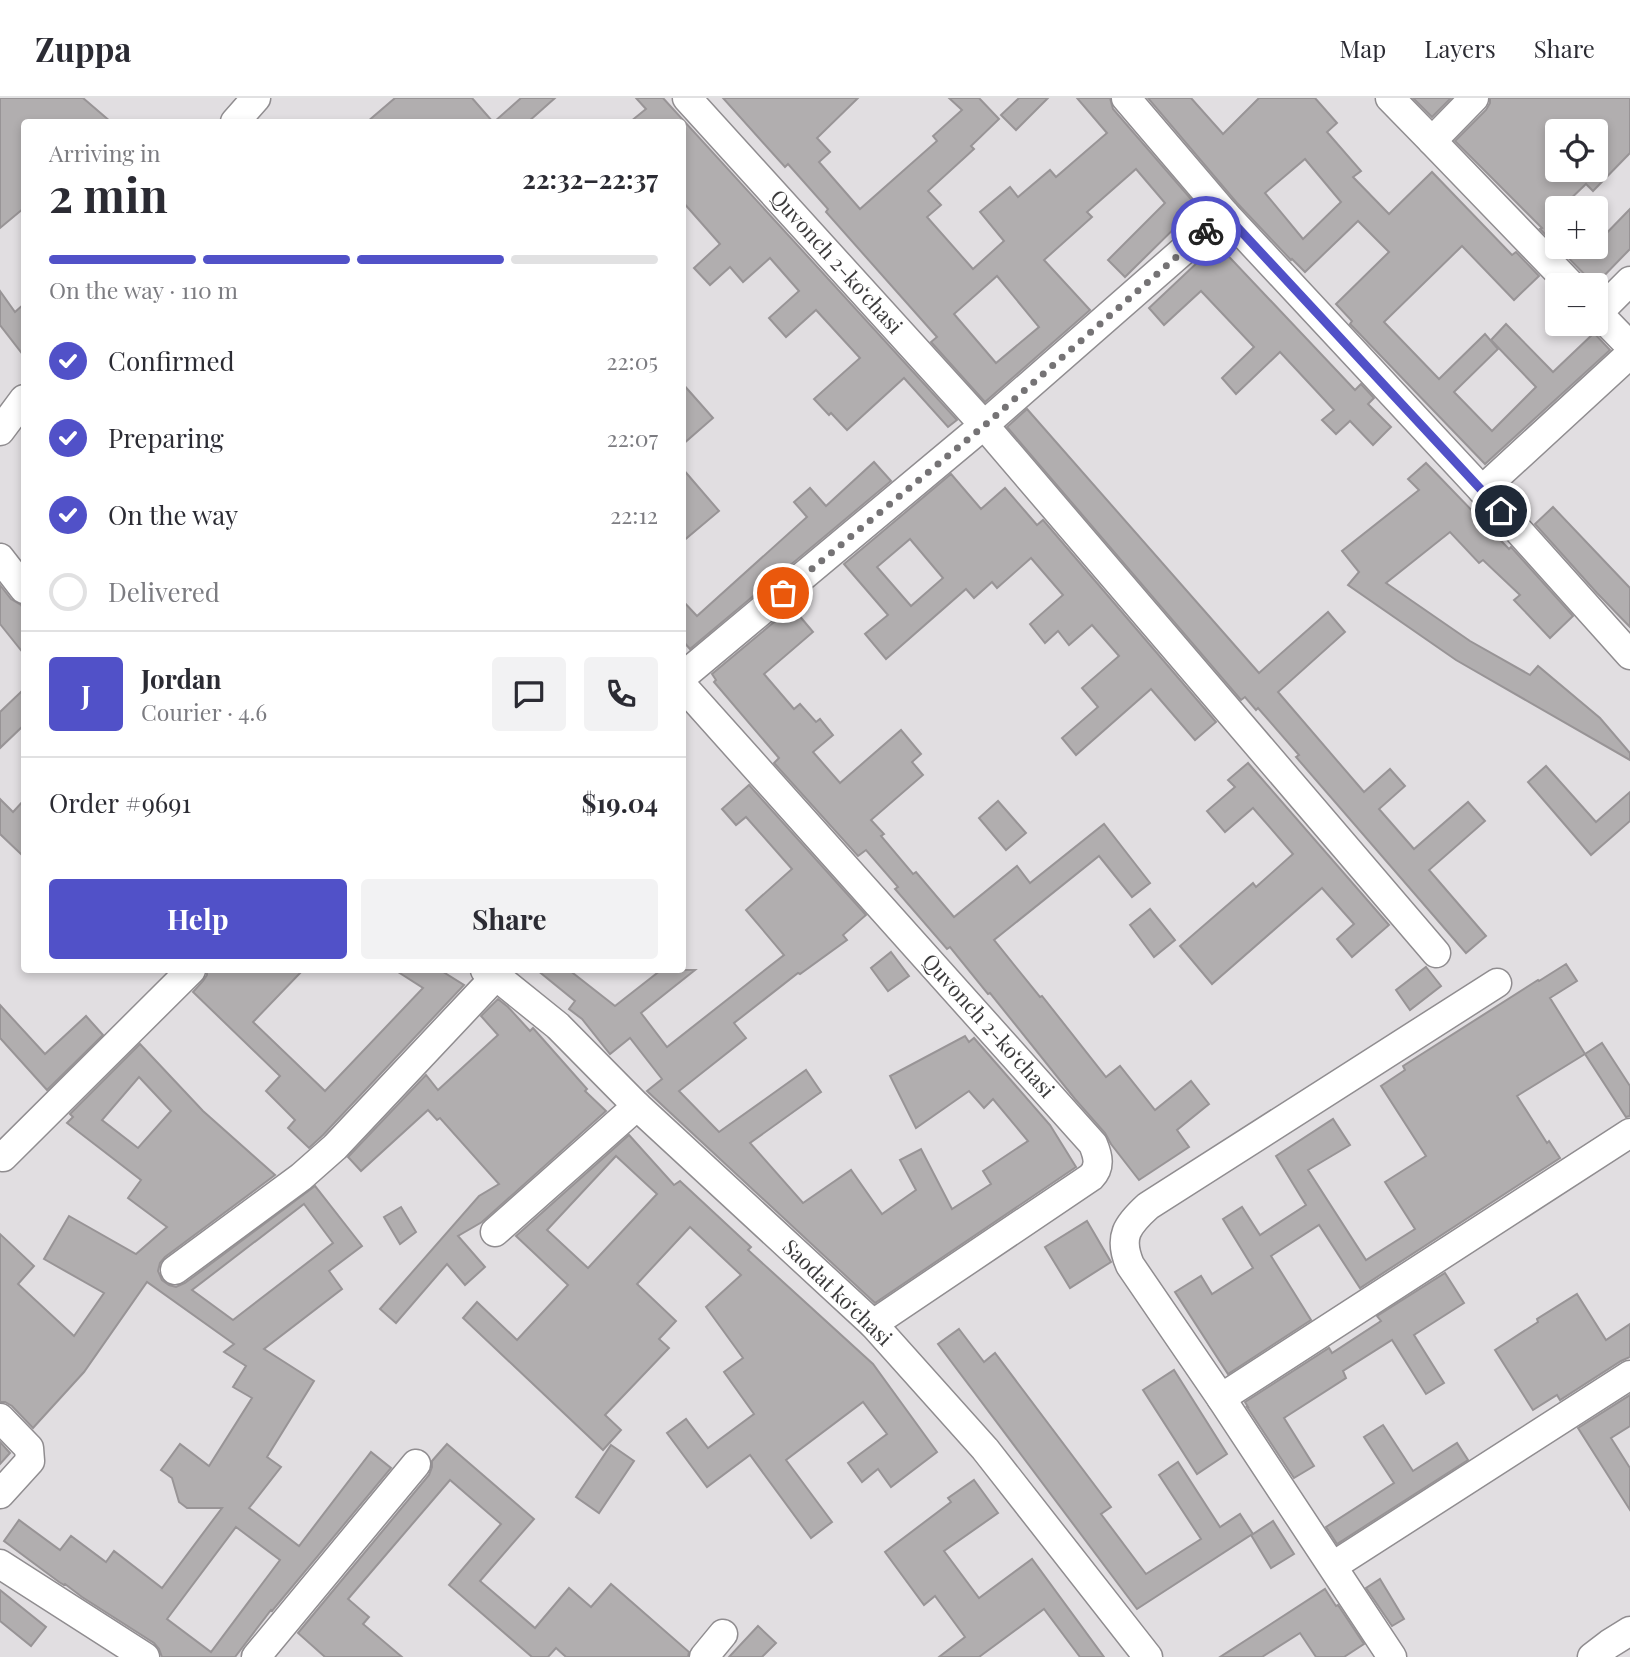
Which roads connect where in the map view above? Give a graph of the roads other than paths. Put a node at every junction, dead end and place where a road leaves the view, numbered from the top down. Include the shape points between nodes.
1 (256, 98) edge
2 (687, 98) edge
3 (1126, 98) edge
4 (1390, 98) edge
5 (1474, 98) edge
6 (238, 119) edge
7 (1432, 141) junction
8 (1225, 214) junction
9 (1559, 273) edge
10 (1630, 281) edge
11 (1608, 302) edge
12 (1608, 323) edge
13 (1630, 346) edge
14 (1630, 354) edge
15 (21, 403) edge
16 (985, 425) junction
17 (0, 431) edge
18 (1482, 490) junction
19 (0, 558) edge
20 (21, 585) edge
21 (1630, 655) edge
22 (686, 674) edge
23 (686, 689) edge
24 (1436, 953) dead end
25 (188, 973) edge
26 (490, 973) edge
27 (1497, 983) dead end
28 (637, 1106) junction
29 (1630, 1133) edge
30 (4, 1157) dead end
31 (495, 1232) dead end
32 (175, 1270) dead end
33 (873, 1324) junction
34 (1630, 1375) edge
35 (1221, 1398) junction
36 (0, 1418) edge
37 (416, 1464) dead end
38 (0, 1494) edge
39 (0, 1564) edge
40 (1333, 1566) junction
41 (1630, 1631) edge
42 (723, 1634) dead end
43 (145, 1657) edge
44 (256, 1657) edge
45 (704, 1657) edge
46 (1148, 1657) edge
47 (1392, 1657) edge
48 (1592, 1657) edge

1 - 6 street
2 - 16 street, Quvonch 2-koʻchasi
3 - 8 street
4 - 7 street
5 - 7 street
7 - 9 street
8 - 16 street
8 - 18 street
10 - 11 street
12 - 13 street
14 - 18 street
15 - 17 street
16 - 22 street
16 - 24 street, Quvonch 2-koʻchasi
18 - 21 street
19 - 20 street
23 - 33 street, Quvonch 2-koʻchasi via 1084,1133 1097,1153 1098,1167 1091,1177
25 - 30 street
26 - 28 street, Saodat koʻchasi via 558,1026
26 - 32 street via 335,1147
27 - 35 street via 1132,1219 1124,1245 1130,1265
28 - 31 street
28 - 33 street, Saodat koʻchasi
29 - 35 street
33 - 46 street, Saodat koʻchasi via 985,1449
34 - 40 street
35 - 40 street
36 - 38 street via 29,1448 30,1461
37 - 44 street
39 - 43 street
40 - 47 street
41 - 48 street
42 - 45 street

